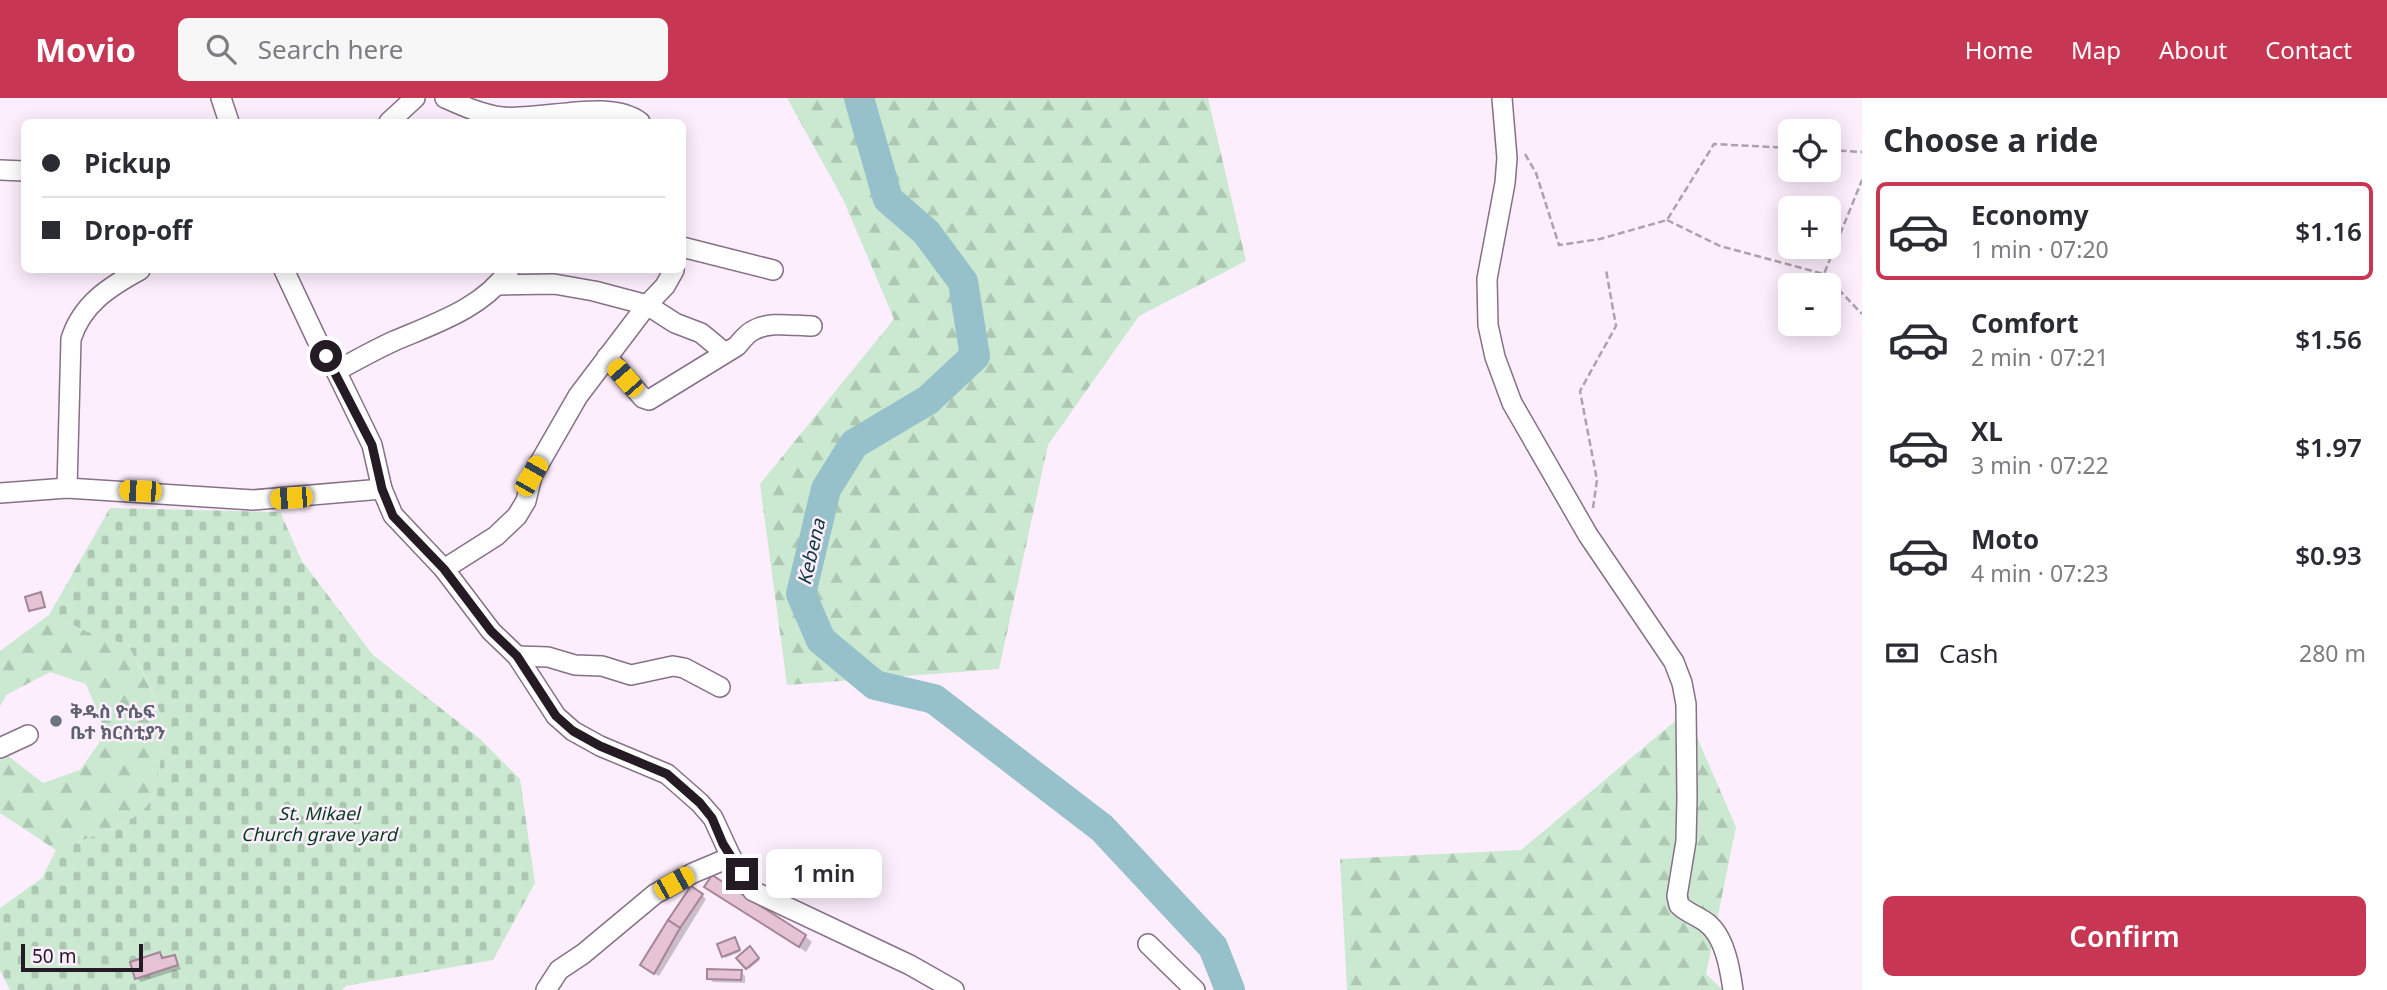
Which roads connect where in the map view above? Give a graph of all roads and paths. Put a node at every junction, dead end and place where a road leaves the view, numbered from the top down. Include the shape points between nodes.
1 (221, 98) edge
2 (415, 98) edge
3 (445, 98) edge
4 (1502, 98) edge
5 (604, 102) edge
6 (228, 119) edge
7 (392, 119) edge
8 (501, 119) edge
9 (510, 119) edge
10 (636, 119) edge
11 (1778, 147) edge
12 (1523, 149) dead end
13 (1841, 151) edge
14 (1862, 152) edge
15 (0, 170) edge
16 (21, 171) edge
17 (1862, 180) edge
18 (1667, 220) junction
19 (686, 248) edge
20 (773, 270) dead end
21 (1606, 270) dead end
22 (135, 273) edge
23 (285, 273) edge
24 (672, 273) edge
25 (1820, 273) edge
26 (1824, 273) edge
27 (504, 277) edge
28 (1841, 292) edge
29 (647, 305) junction
30 (1862, 314) edge
31 (812, 326) dead end
32 (724, 352) junction
33 (607, 357) junction
34 (335, 371) junction
35 (67, 488) junction
36 (382, 489) junction
37 (0, 493) edge
38 (1588, 536) junction
39 (444, 569) junction
40 (517, 656) junction
41 (720, 687) dead end
42 (28, 735) dead end
43 (0, 748) edge
44 (731, 857) junction
45 (1148, 944) dead end
46 (546, 990) edge
47 (954, 990) edge
48 (1195, 990) edge
49 (1733, 990) edge

1 - 6 street
2 - 7 street
3 - 8 street
4 - 38 street via 1507,158 1487,279 1488,324 1512,403
5 - 9 street
5 - 10 street
11 - 18 path via 1714,144
12 - 18 path via 1536,173 1559,245
13 - 14 path
15 - 16 street
17 - 26 path
18 - 25 path via 1720,246
19 - 20 street
21 - 38 path via 1616,326 1580,391 1597,480
22 - 35 street via 98,297 77,320 71,339
23 - 34 street
24 - 29 street
27 - 29 street via 594,290
27 - 34 street via 460,313
28 - 30 path
29 - 32 street via 701,333
29 - 33 street
31 - 32 street via 757,328
32 - 33 street via 649,400
33 - 39 street via 531,476 526,501 517,516 496,536
34 - 36 street via 372,445
35 - 36 street via 253,500
35 - 37 street
36 - 39 street via 393,516
38 - 49 street via 1674,662 1682,683 1686,841 1677,896 1679,905 1715,934
39 - 40 street via 491,631
40 - 41 street via 548,657 631,675 673,666
40 - 44 street via 556,716 573,731 667,774 700,803
42 - 43 street
44 - 46 street via 655,894 559,970
44 - 47 street via 753,891 899,959
45 - 48 street

